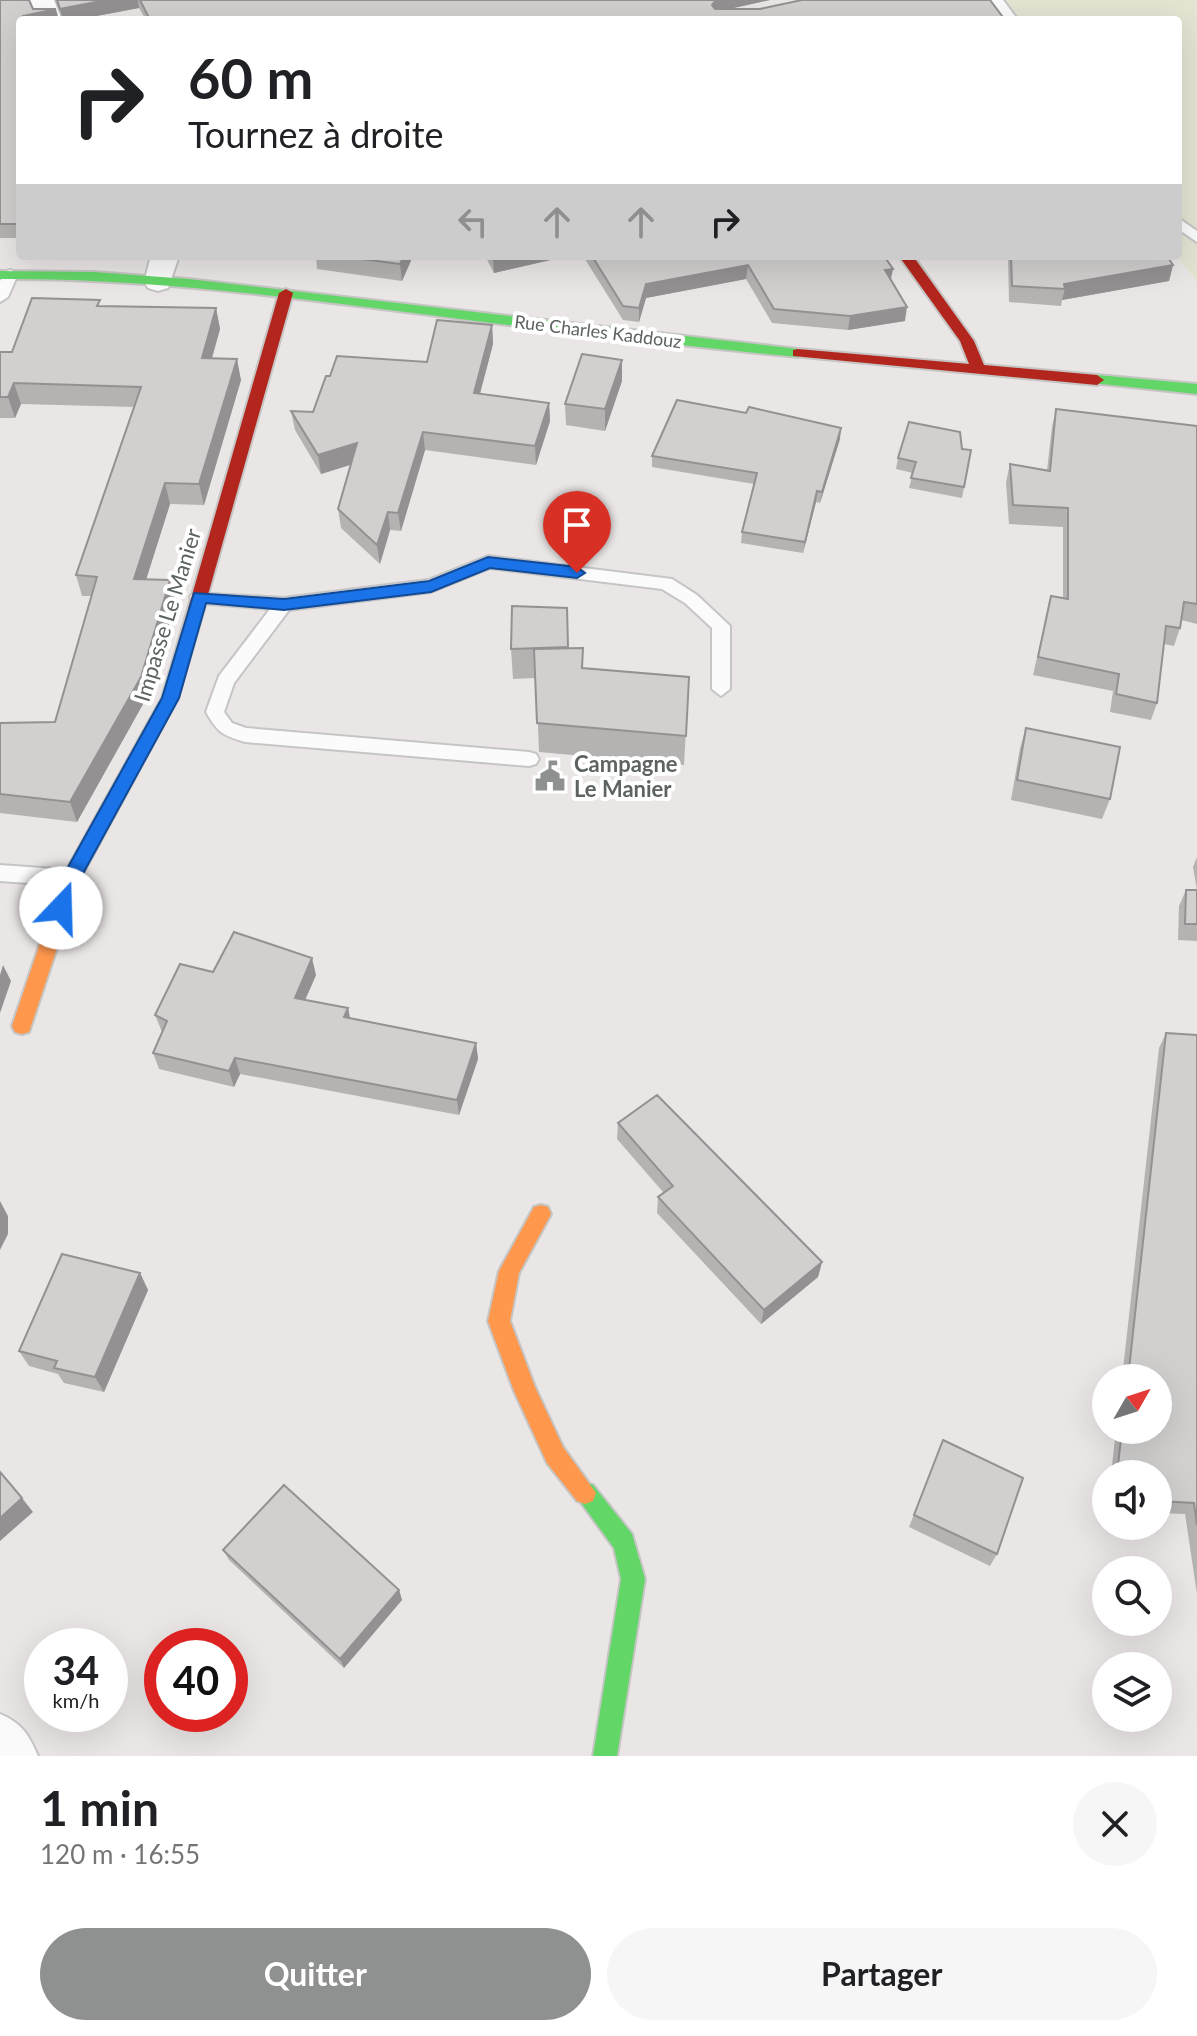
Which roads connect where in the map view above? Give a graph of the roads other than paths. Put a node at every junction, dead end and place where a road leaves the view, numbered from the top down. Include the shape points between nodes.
1 (996, 0) edge
2 (1009, 16) edge
3 (909, 260) edge
4 (162, 269) edge
5 (5, 274) edge
6 (286, 293) junction
7 (0, 297) edge
8 (978, 368) junction
9 (1197, 389) edge
10 (199, 597) junction
11 (284, 604) junction
12 (721, 689) dead end
13 (529, 759) dead end
14 (0, 873) edge
15 (71, 878) junction
16 (22, 1026) dead end
17 (541, 1214) dead end
18 (0, 1740) edge
19 (12, 1756) edge
20 (605, 1756) edge

1 - 2 lane
3 - 8 street via 967,341
4 - 5 street, Rue Charles Kaddouz
4 - 6 street, Rue Charles Kaddouz
5 - 7 lane
6 - 8 street, Rue Charles Kaddouz via 669,341
6 - 10 street, Impasse Le Manier
8 - 9 street, Rue Charles Kaddouz
10 - 11 lane
10 - 15 street, Impasse Le Manier via 170,698
11 - 12 lane via 431,586 488,562 666,583 721,626
11 - 13 lane via 225,681 215,712 225,728 245,735
14 - 15 lane
15 - 16 street, Impasse Le Manier
17 - 20 street via 509,1271 499,1321 555,1455 624,1542 633,1579
18 - 19 street

